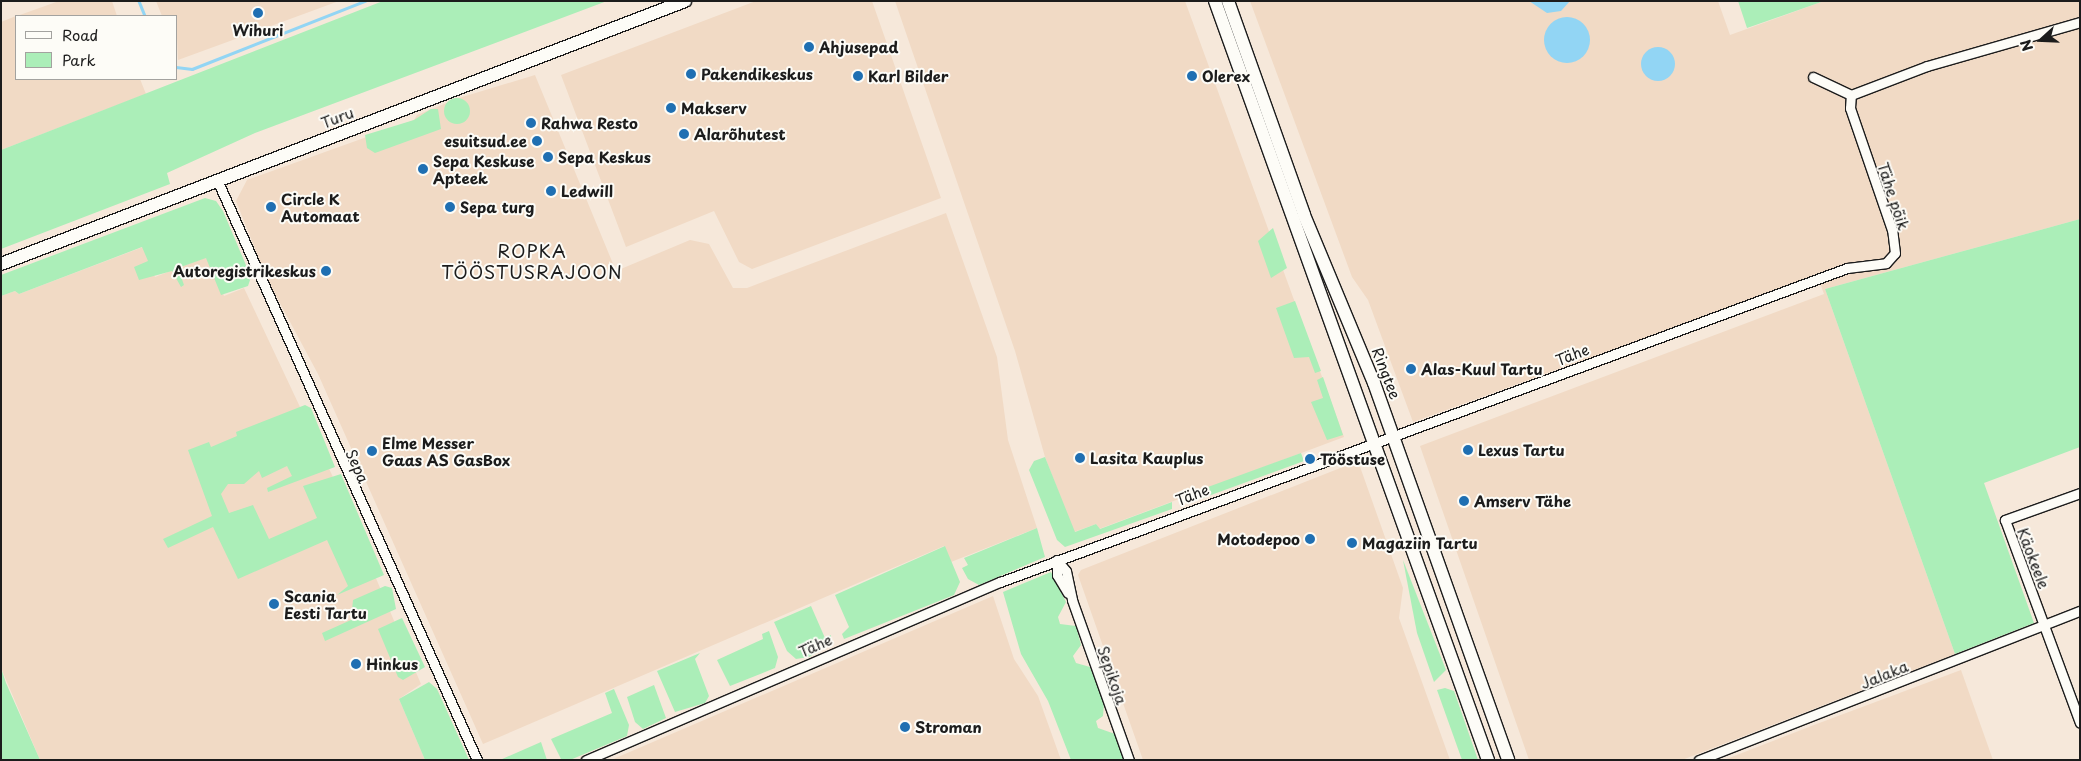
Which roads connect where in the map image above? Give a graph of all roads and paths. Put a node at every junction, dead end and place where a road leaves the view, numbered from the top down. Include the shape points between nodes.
1 (685, 1) edge
2 (1215, 1) edge
3 (1228, 1) edge
4 (2080, 22) edge
5 (1813, 77) dead end
6 (1851, 95) junction
7 (218, 182) junction
8 (1, 264) edge
9 (1817, 280) joint
10 (1393, 436) junction
11 (1376, 443) junction
12 (2080, 493) edge
13 (1057, 560) junction
14 (2080, 611) edge
15 (2044, 624) junction
16 (2080, 723) edge
17 (477, 760) edge
18 (586, 760) edge
19 (1129, 760) edge
20 (1488, 760) edge
21 (1508, 760) edge
22 (1698, 760) edge

1 - 7 main road, Turu
2 - 11 main road
3 - 10 main road, Ringtee via 1304,214
4 - 6 street via 1927,66
5 - 6 street
6 - 9 street, Tähe põik via 1850,108 1892,230 1895,254 1886,263 1847,268
7 - 8 main road, Turu
7 - 17 street, Sepa
9 - 10 street, Tähe
10 - 11 street, Tähe
10 - 21 main road, Ringtee
11 - 13 street, Tähe
11 - 20 main road
12 - 15 street, Käokeele via 2005,520
13 - 18 street, Tähe
13 - 19 street, Sepikoja via 1066,571 1072,600
14 - 15 street, Jalaka
15 - 16 street
15 - 22 street, Jalaka

